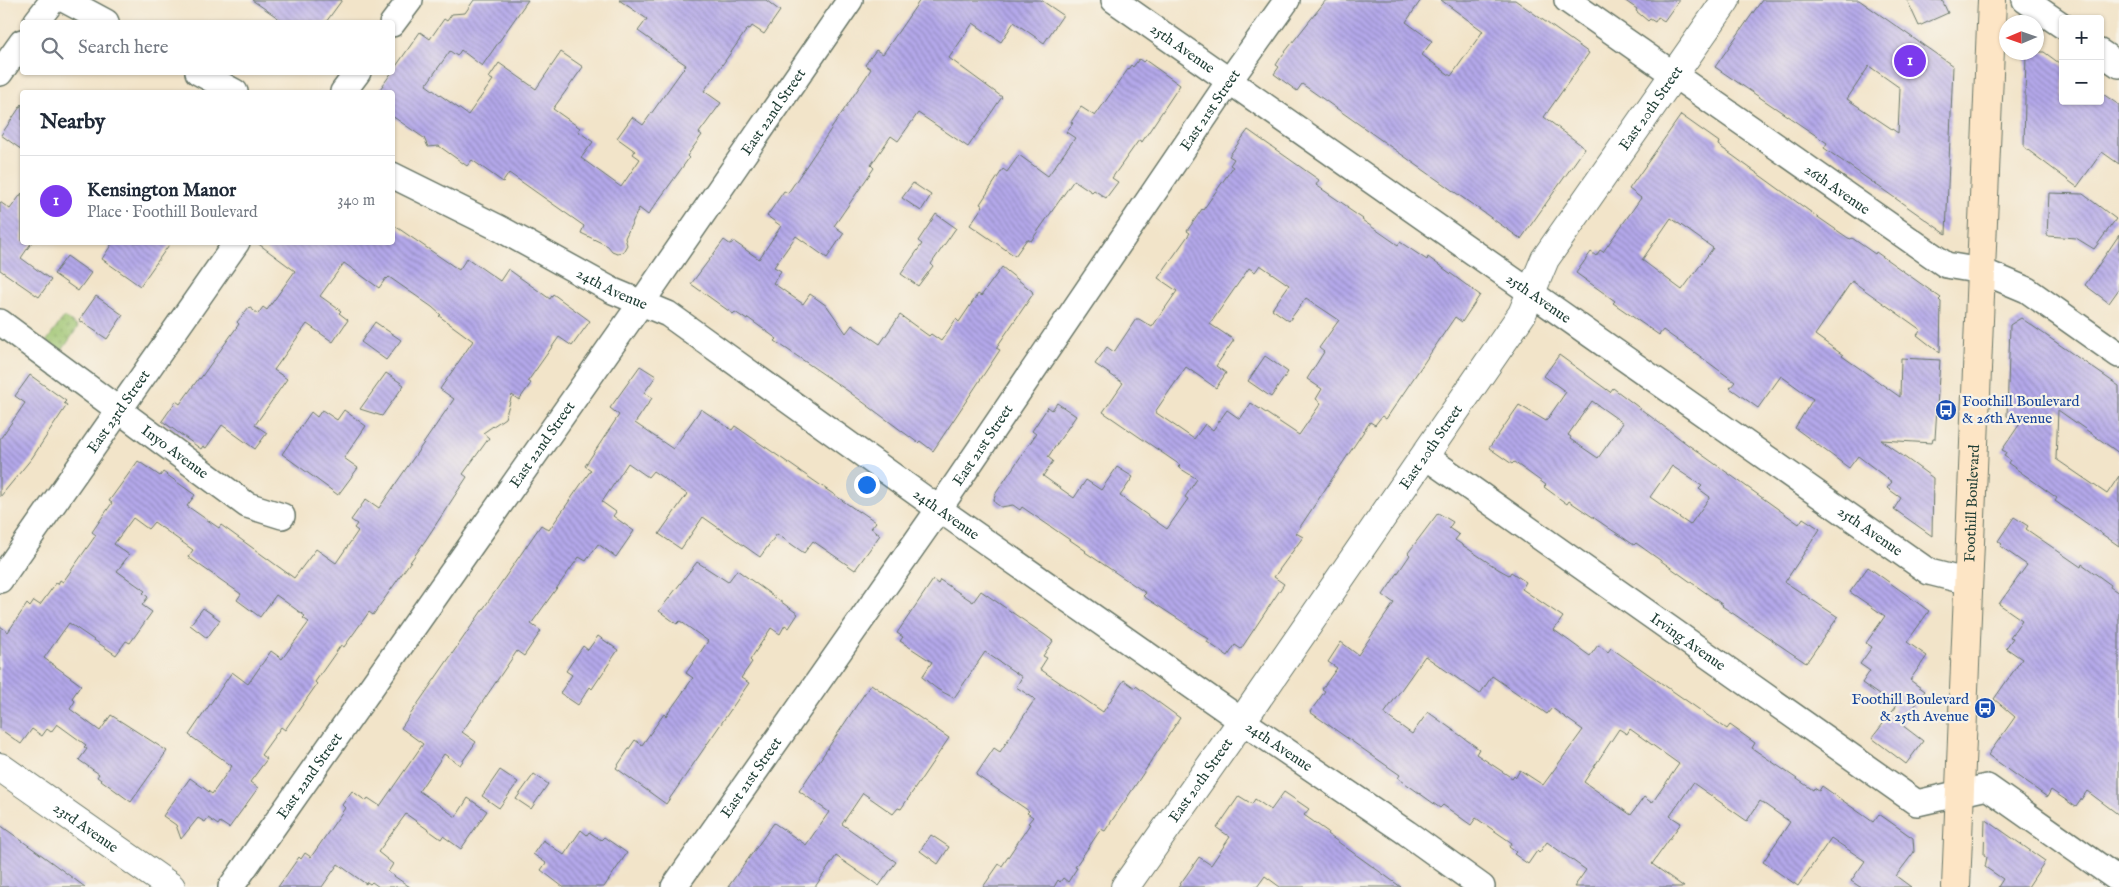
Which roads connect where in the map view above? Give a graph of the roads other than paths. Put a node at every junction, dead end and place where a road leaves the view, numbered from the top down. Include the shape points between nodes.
1 (53, 0) edge
2 (65, 0) edge
3 (410, 0) edge
4 (850, 0) edge
5 (1114, 0) edge
6 (1287, 0) edge
7 (1567, 0) edge
8 (1726, 0) edge
9 (1992, 0) edge
10 (2025, 0) edge
11 (38, 20) edge
12 (102, 20) edge
13 (395, 20) edge
14 (2059, 23) edge
15 (20, 45) edge
16 (2104, 55) edge
17 (2119, 65) edge
18 (0, 73) edge
19 (204, 75) edge
20 (356, 75) edge
21 (1675, 75) junction
22 (1230, 80) junction
23 (231, 90) edge
24 (344, 90) edge
25 (395, 176) edge
26 (235, 245) edge
27 (1982, 271) junction
28 (1532, 291) junction
29 (642, 302) junction
30 (0, 322) edge
31 (2119, 354) edge
32 (119, 411) junction
33 (1425, 456) junction
34 (939, 509) junction
35 (282, 516) dead end
36 (0, 580) edge
37 (1969, 582) junction
38 (1242, 721) junction
39 (0, 767) edge
40 (1960, 794) junction
41 (2119, 880) edge
42 (171, 887) edge
43 (231, 887) edge
44 (674, 887) edge
45 (1125, 887) edge
46 (1482, 887) edge
47 (1956, 887) edge

1 - 11 street
2 - 12 street
3 - 13 street
4 - 29 street, East 22nd Street
5 - 22 street, 25th Avenue
6 - 22 street, East 21st Street
7 - 21 street, 26th Avenue
8 - 21 street, East 20th Street
9 - 27 main road, Foothill Boulevard
10 - 14 street
15 - 18 street
16 - 17 street
19 - 23 street
20 - 24 street
21 - 27 street, 26th Avenue via 1946,265
21 - 28 street, East 20th Street via 1545,259
22 - 28 street, 25th Avenue
22 - 34 street, East 21st Street
25 - 29 street, 24th Avenue via 614,291
26 - 32 street, East 23rd Street
27 - 31 street, 26th Avenue via 2027,290
27 - 37 main road, Foothill Boulevard
28 - 33 street, East 20th Street via 1522,314
28 - 37 street, 25th Avenue via 1929,572
29 - 34 street, 24th Avenue via 668,314
29 - 43 street, East 22nd Street
30 - 32 street, Inyo Avenue
32 - 35 street, Inyo Avenue via 247,505
32 - 36 street, East 23rd Street
33 - 38 street, East 20th Street
33 - 40 street, Irving Avenue via 1917,802
34 - 38 street, 24th Avenue
34 - 44 street, East 21st Street
37 - 40 main road, Foothill Boulevard
38 - 45 street, East 20th Street
38 - 46 street, 24th Avenue
39 - 42 street, 23rd Avenue
40 - 41 street via 1987,787
40 - 47 main road, Foothill Boulevard

